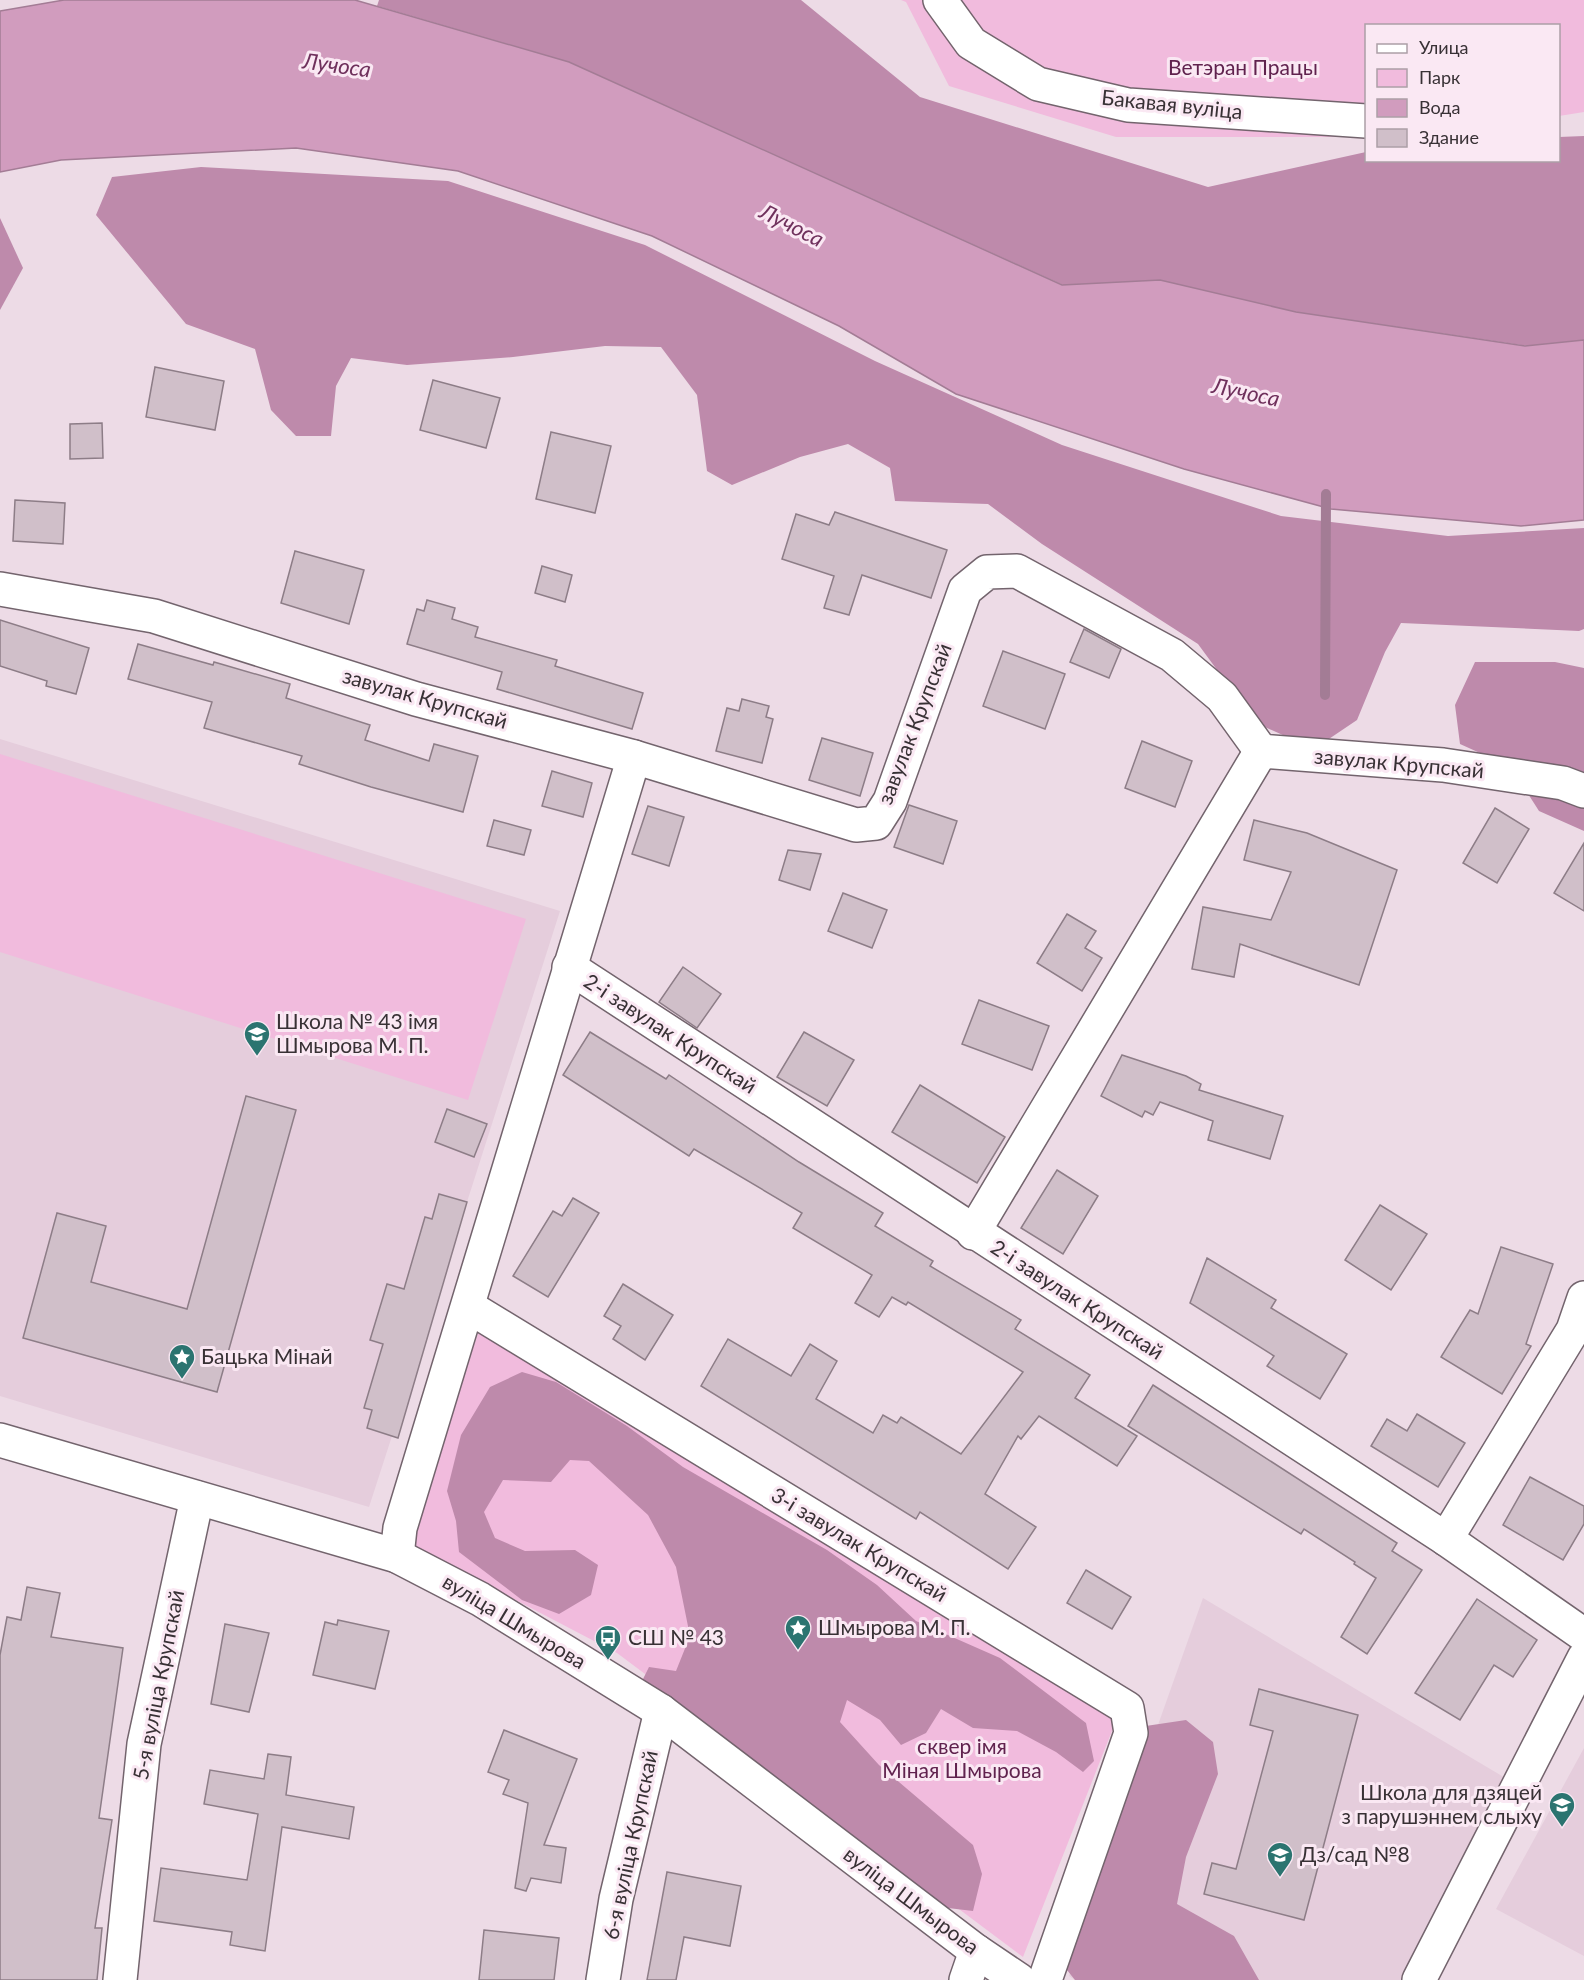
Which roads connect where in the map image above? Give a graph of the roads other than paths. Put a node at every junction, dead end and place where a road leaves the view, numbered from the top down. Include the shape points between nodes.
1 (940, 0) edge
2 (1365, 121) edge
3 (0, 589) edge
4 (1261, 751) junction
5 (634, 757) junction
6 (1584, 791) edge
7 (569, 967) junction
8 (973, 1233) junction
9 (1584, 1298) edge
10 (469, 1307) junction
11 (0, 1440) edge
12 (197, 1498) junction
13 (1446, 1539) junction
14 (397, 1556) junction
15 (1584, 1635) edge
16 (1584, 1658) edge
17 (661, 1712) junction
18 (971, 1965) edge
19 (120, 1980) edge
20 (603, 1980) edge
21 (1019, 1980) edge
22 (1045, 1980) edge
23 (1419, 1980) edge

1 - 2 street, Бакавая вуліца via 971,43 1038,84 1128,105
3 - 5 street, завулак Крупскай via 154,616 416,699
4 - 5 street, завулак Крупскай via 1222,697 1172,655 1017,571 987,572 965,590 890,801 876,823 856,825
4 - 6 street, завулак Крупскай via 1443,765 1563,783
4 - 8 street
5 - 7 street
7 - 8 street, 2-і завулак Крупскай
7 - 10 street
8 - 13 street, 2-і завулак Крупскай
9 - 13 street via 1573,1330
10 - 14 street via 400,1528
10 - 22 street, 3-і завулак Крупскай via 1127,1708 1131,1733
11 - 12 street, вуліца Шмырова
12 - 14 street, вуліца Шмырова
12 - 19 street, 5-я вуліца Крупскай via 144,1744
13 - 15 street, 2-і завулак Крупскай
14 - 17 street, вуліца Шмырова via 480,1599
16 - 23 street
17 - 18 street, вуліца Шмырова
17 - 20 street, 6-я вуліца Крупскай via 616,1899
18 - 21 street, вуліца Шмырова

